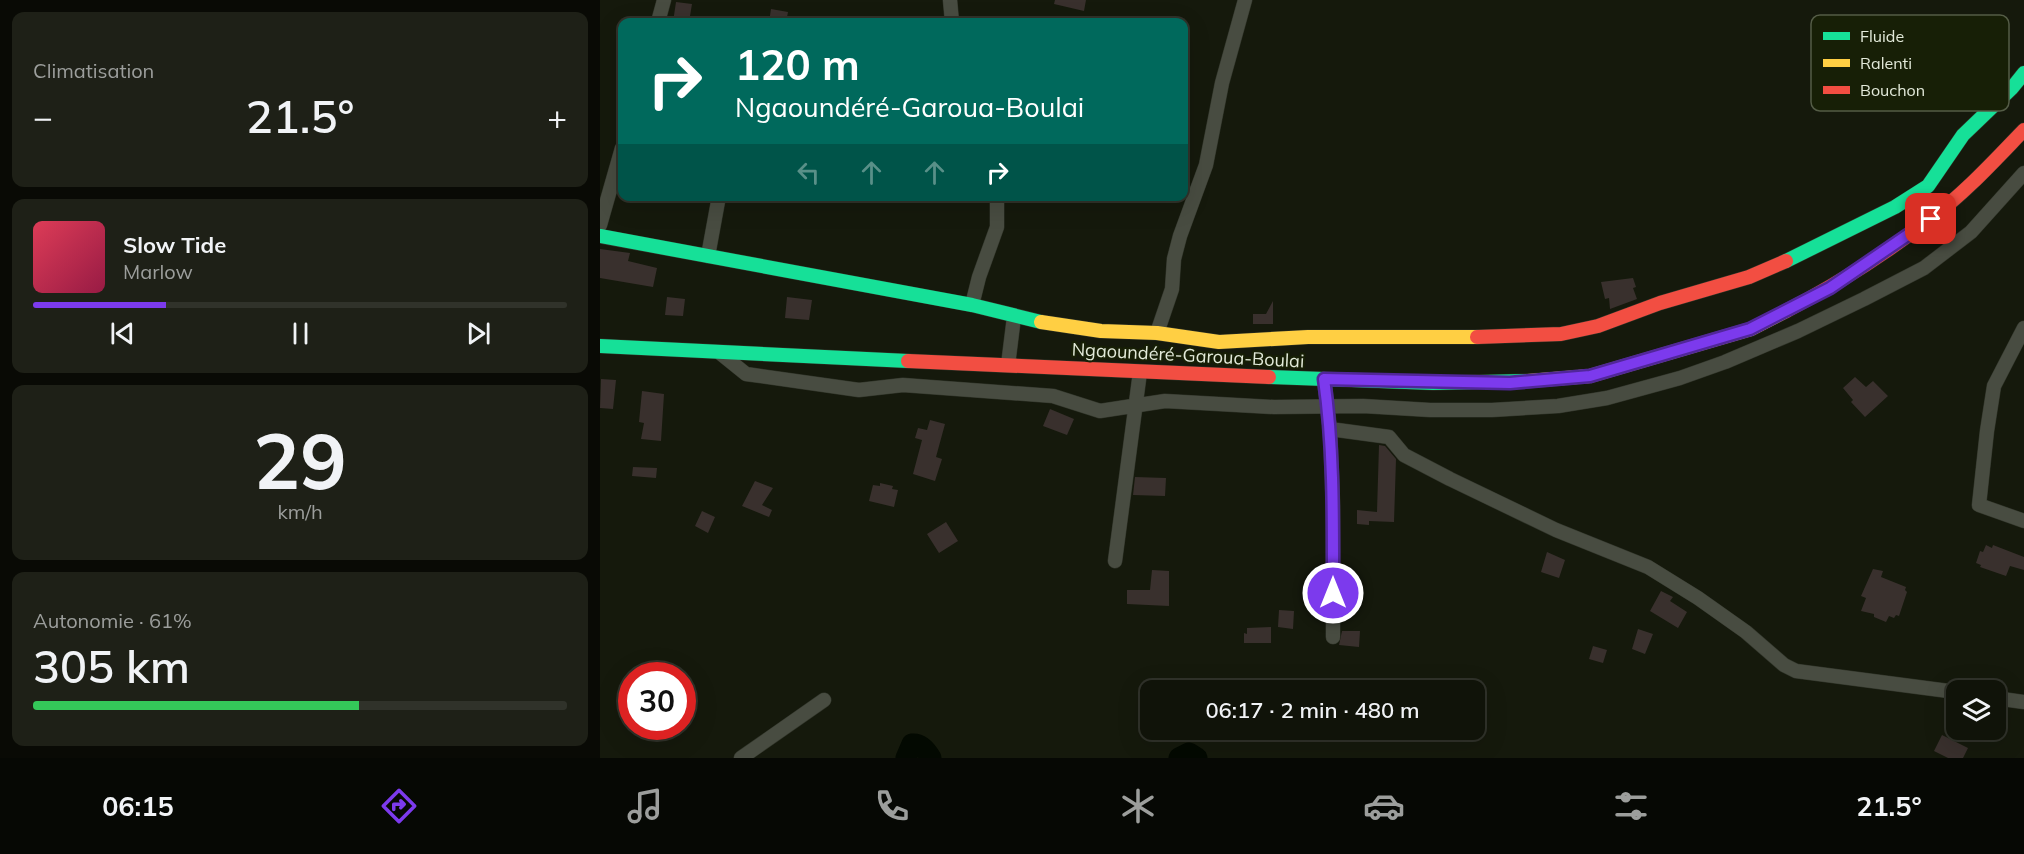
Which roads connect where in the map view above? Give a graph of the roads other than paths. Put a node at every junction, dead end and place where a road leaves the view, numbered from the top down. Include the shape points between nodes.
1 (664, 0) edge
2 (950, 0) edge
3 (1245, 0) edge
4 (659, 18) edge
5 (952, 18) edge
6 (2024, 73) edge
7 (2009, 91) edge
8 (1988, 111) edge
9 (2024, 130) edge
10 (618, 162) edge
11 (2024, 172) edge
12 (718, 201) edge
13 (997, 201) edge
14 (600, 225) edge
15 (600, 237) edge
16 (708, 256) junction
17 (972, 304) junction
18 (1014, 317) junction
19 (2024, 328) edge
20 (1157, 333) junction
21 (600, 346) edge
22 (719, 351) junction
23 (1008, 365) junction
24 (1140, 372) junction
25 (1324, 379) junction
26 (1138, 404) junction
27 (1328, 406) junction
28 (1330, 429) junction
29 (2024, 521) edge
30 (1114, 561) dead end
31 (1333, 637) dead end
32 (1946, 691) edge
33 (824, 700) dead end
34 (2006, 700) edge
35 (2024, 702) edge
36 (741, 758) edge

1 - 4 street
2 - 5 street
3 - 20 street via 1222,83 1206,165 1180,236 1172,289
6 - 7 main road
8 - 20 main road via 1963,135 1928,186 1895,207 1749,276 1598,326 1561,334 1508,337 1219,342
9 - 25 main road, Ngaoundéré-Garoua-Boulai via 1931,219 1830,288 1750,329 1590,376 1510,383
10 - 14 street
11 - 27 street via 1971,232 1924,268 1798,331 1680,378 1558,406 1492,410
12 - 16 street
13 - 17 street via 997,227
15 - 16 main road
16 - 17 main road
17 - 18 main road
18 - 20 main road via 1101,331
18 - 23 street
19 - 29 street via 1995,386 1979,505
21 - 22 main road, Ngaoundéré-Garoua-Boulai
22 - 23 main road, Ngaoundéré-Garoua-Boulai
22 - 26 street via 746,374 859,390 903,385 996,391 1053,396 1100,411
23 - 24 main road, Ngaoundéré-Garoua-Boulai
24 - 25 main road, Ngaoundéré-Garoua-Boulai
24 - 26 street
25 - 27 street
26 - 27 street via 1165,401
26 - 30 street
27 - 28 street
28 - 31 street
28 - 32 street via 1389,437 1404,455 1450,479 1556,530 1648,567 1746,632 1784,666 1796,671
33 - 36 street
34 - 35 street

